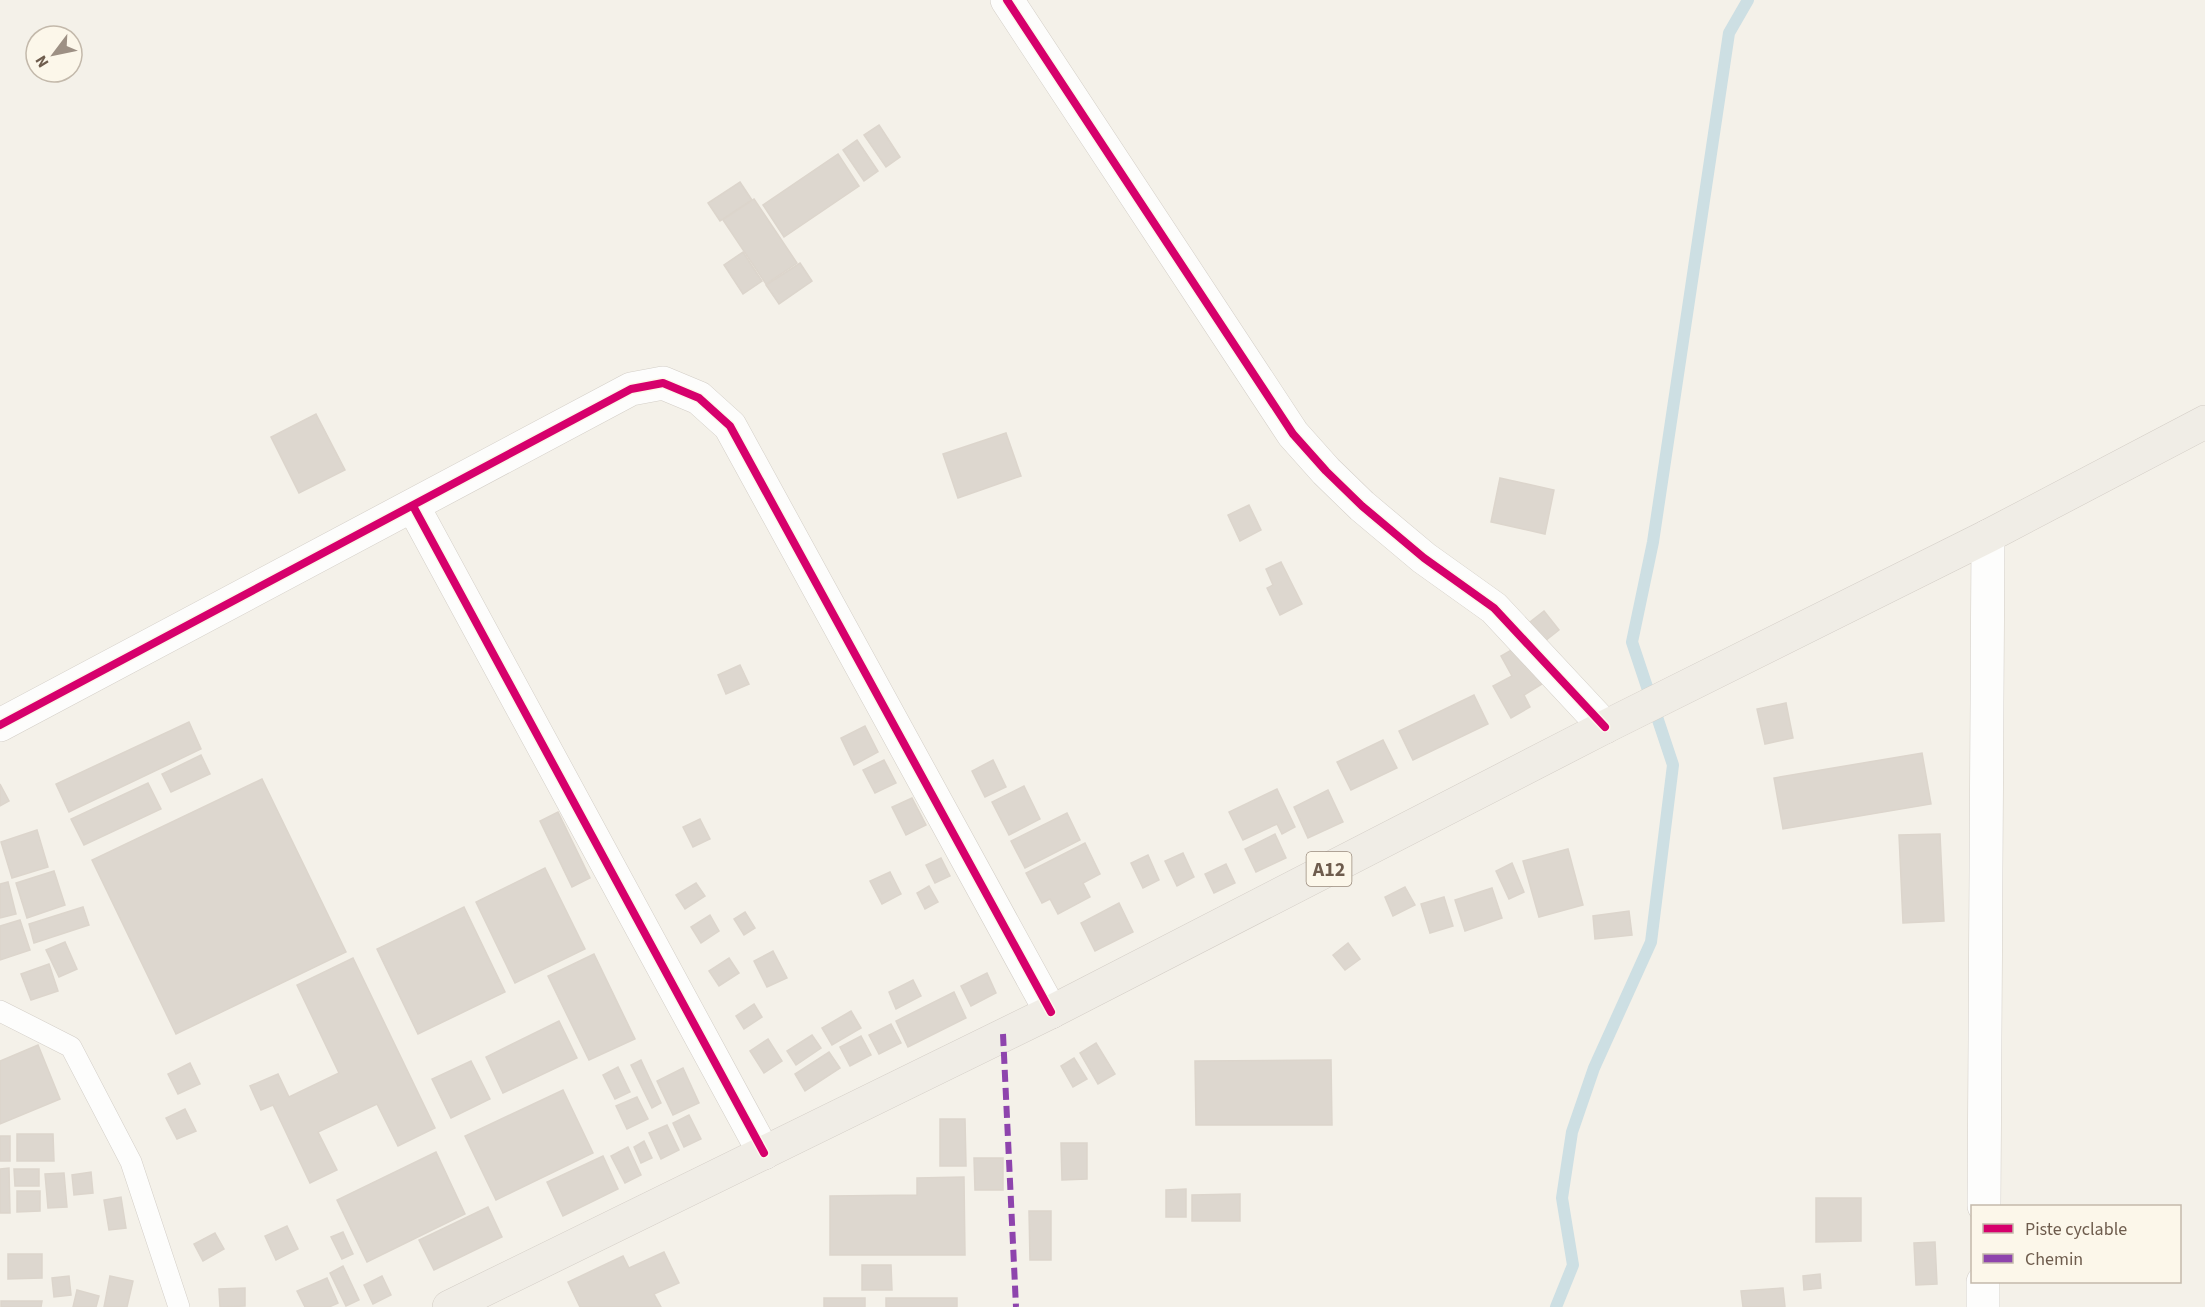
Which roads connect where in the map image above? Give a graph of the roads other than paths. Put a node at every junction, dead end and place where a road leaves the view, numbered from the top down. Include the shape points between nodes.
1 (1007, 0) edge
2 (2205, 422) edge
3 (413, 506) junction
4 (1988, 536) junction
5 (0, 725) edge
6 (1605, 727) junction
7 (0, 1011) edge
8 (1051, 1012) junction
9 (764, 1153) junction
10 (1983, 1205) edge
11 (1983, 1283) edge
12 (179, 1307) edge
13 (449, 1307) edge
14 (1983, 1307) edge

1 - 6 street via 1293,434 1362,506 1424,558 1494,608
2 - 4 main road, A12
3 - 5 street
3 - 8 street via 632,389 663,383 699,398 730,426
3 - 9 street
4 - 6 main road, A12
4 - 10 street
6 - 8 main road, A12
7 - 12 lane via 71,1047 131,1162
8 - 9 main road, A12
9 - 13 main road, A12
11 - 14 street

